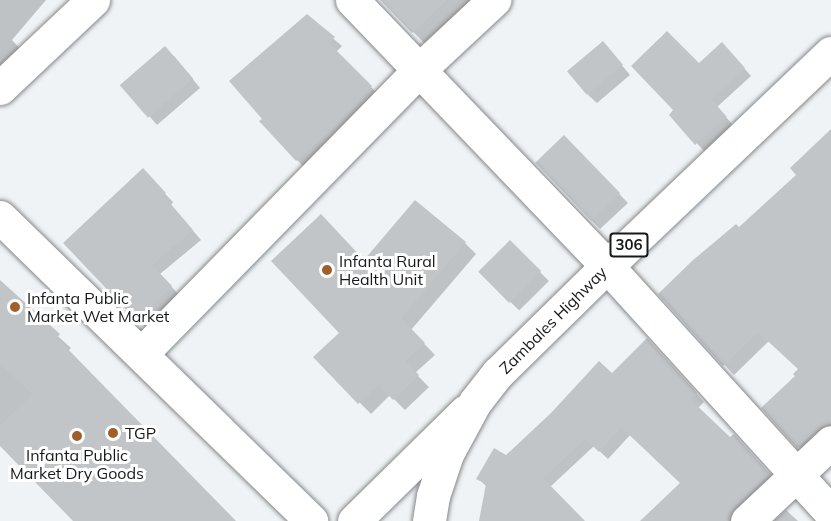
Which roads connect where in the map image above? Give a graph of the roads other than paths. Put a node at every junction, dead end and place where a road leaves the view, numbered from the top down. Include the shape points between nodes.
1 (93, 0) edge
2 (352, 0) edge
3 (494, 0) edge
4 (831, 53) edge
5 (419, 70) junction
6 (0, 88) edge
7 (0, 217) edge
8 (607, 266) junction
9 (141, 354) junction
10 (475, 402) junction
11 (831, 441) edge
12 (796, 476) junction
13 (831, 513) edge
14 (311, 521) edge
15 (354, 521) edge
16 (429, 521) edge
17 (747, 521) edge

1 - 6 street
2 - 5 street
3 - 5 street
4 - 8 street, Zambales Highway / 306
5 - 8 street
5 - 9 street
7 - 9 street
8 - 10 street, Zambales Highway / 306 via 521,350
8 - 12 street
9 - 14 street
10 - 15 street
10 - 16 street, Zambales Highway / 306 via 447,454
11 - 12 street
12 - 13 street
12 - 17 street

